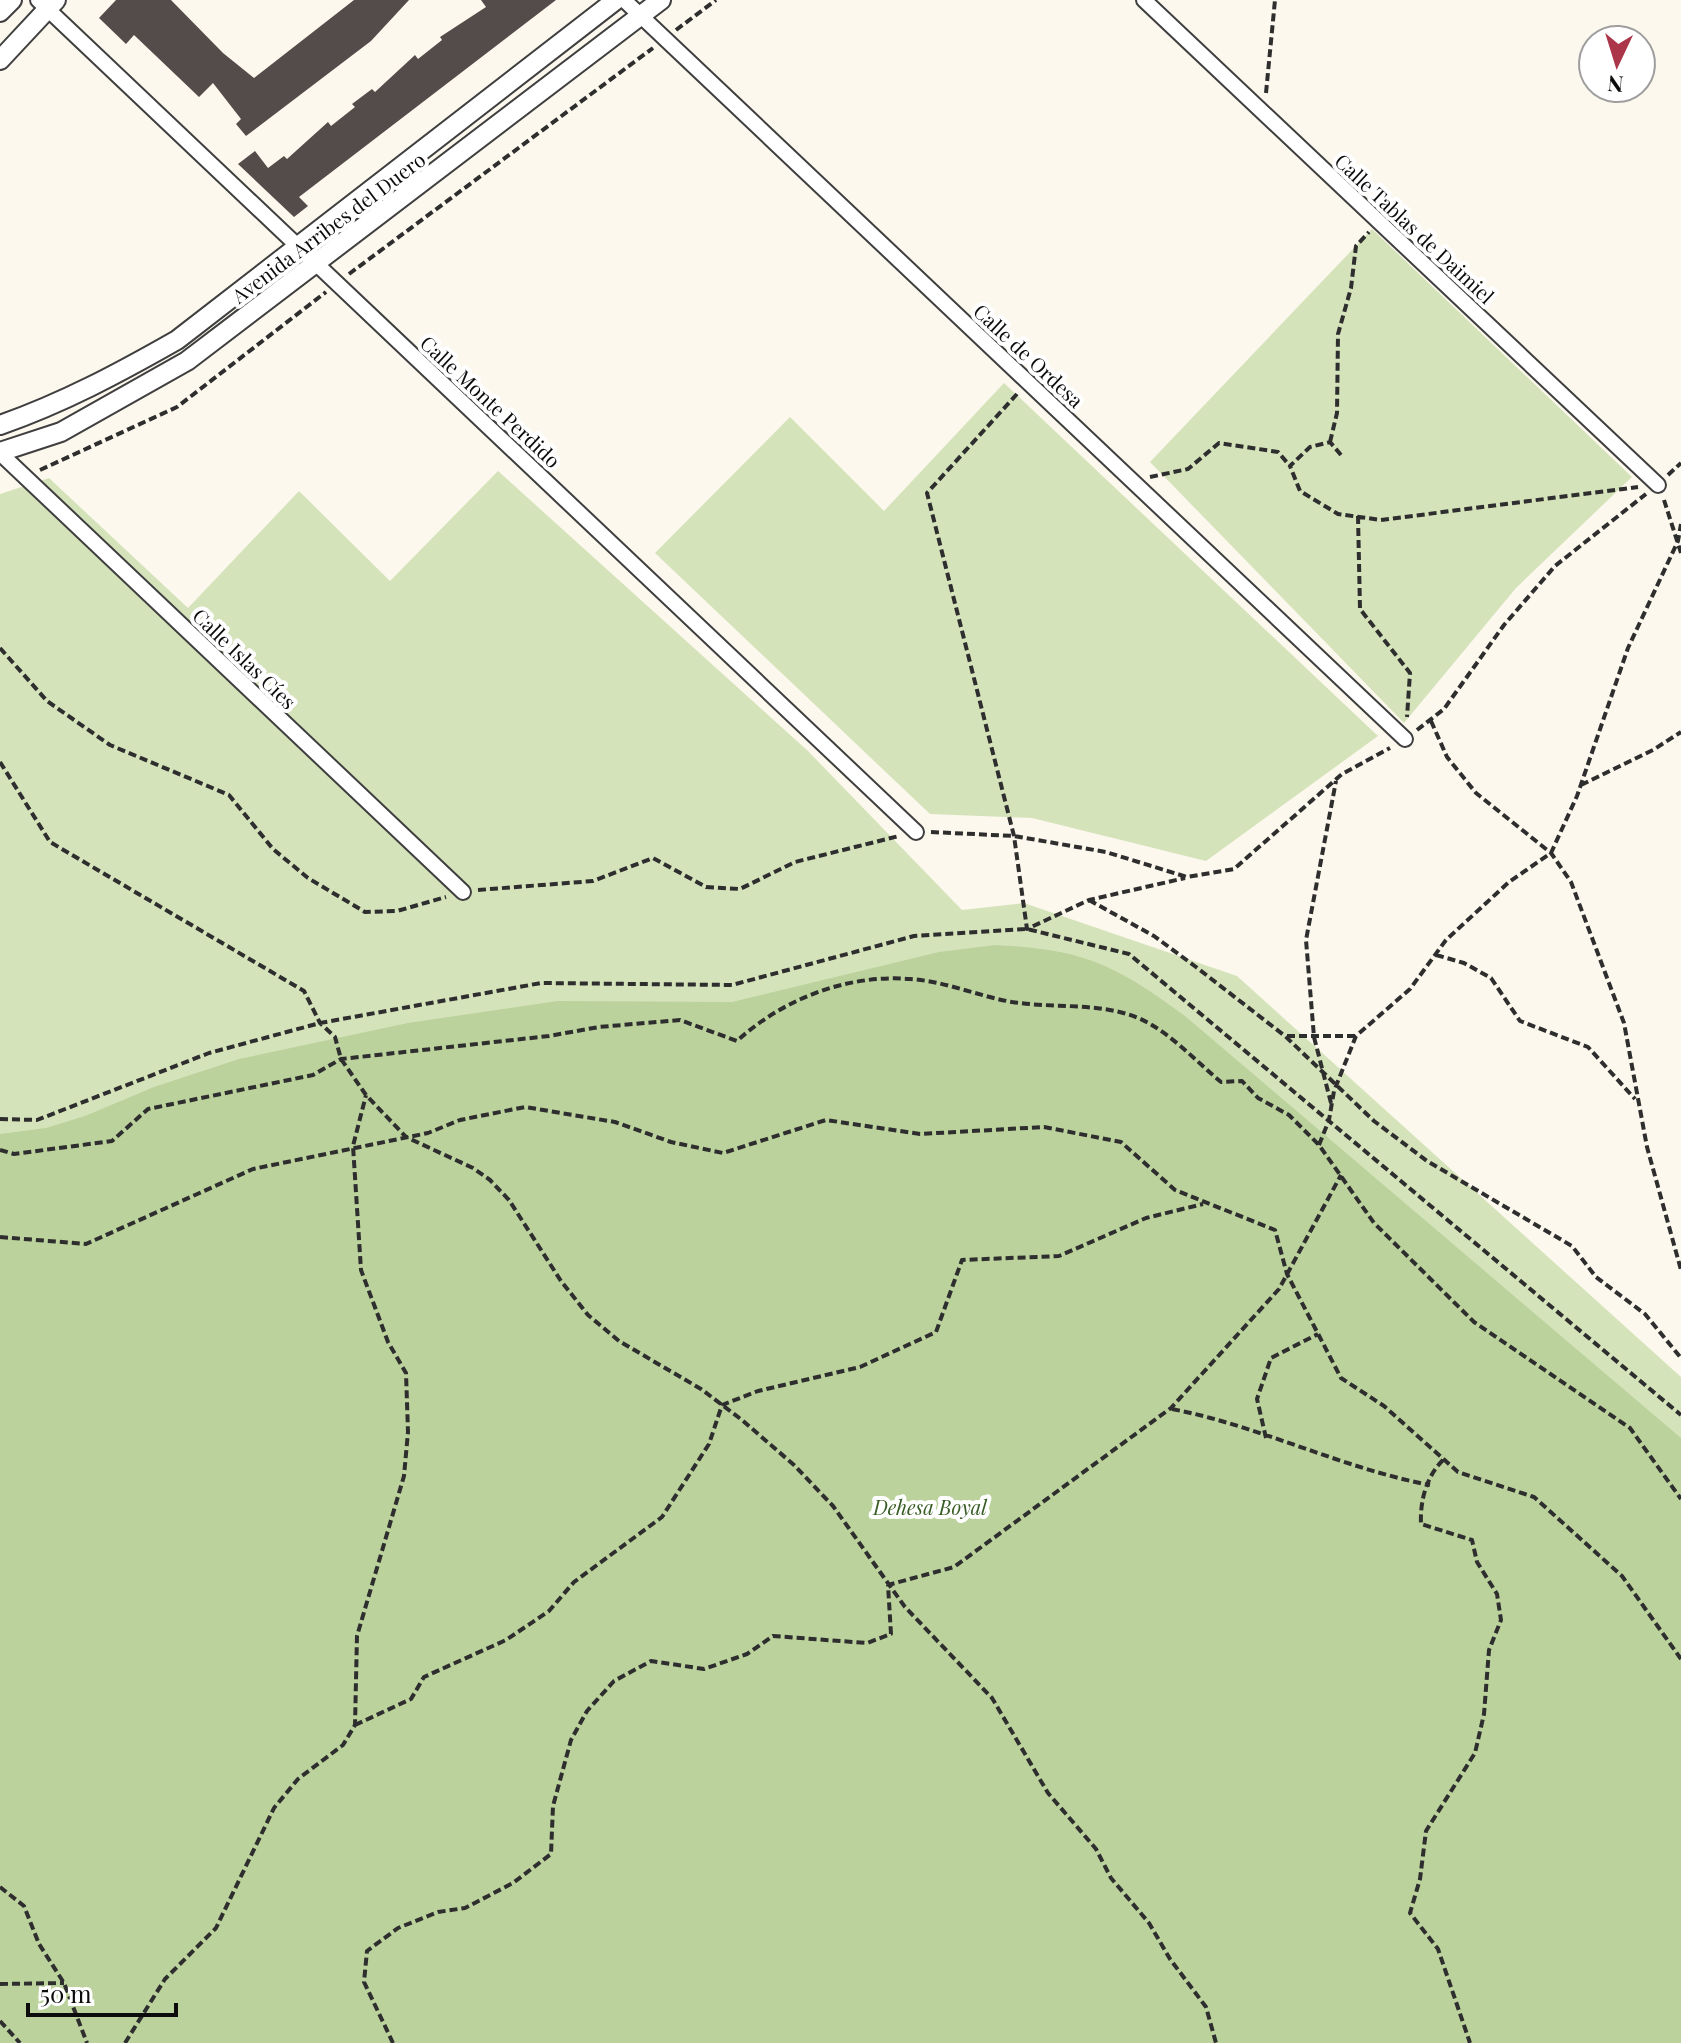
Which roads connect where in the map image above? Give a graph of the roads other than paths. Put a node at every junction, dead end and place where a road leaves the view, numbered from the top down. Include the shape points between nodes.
1 (12, 0) edge
2 (616, 0) edge
3 (624, 0) edge
4 (661, 0) edge
5 (1144, 0) edge
6 (47, 3) edge
7 (0, 12) edge
8 (641, 16) junction
9 (0, 60) edge
10 (298, 246) junction
11 (317, 263) junction
12 (0, 425) edge
13 (0, 453) edge
14 (1658, 485) road end
15 (1405, 739) road end
16 (916, 832) dead end
17 (463, 892) dead end

1 - 7 street
2 - 10 street, Avenida Arribes del Duero
3 - 8 street, Calle de Ordesa
4 - 8 street, Avenida Arribes del Duero
5 - 14 street, Calle Tablas de Daimiel
6 - 9 street
6 - 10 street, Calle Monte Perdido
8 - 11 street, Avenida Arribes del Duero
8 - 15 street, Calle de Ordesa
10 - 11 street, Calle Monte Perdido
10 - 12 street, Avenida Arribes del Duero via 177,340 108,379
11 - 13 street, Avenida Arribes del Duero via 187,361 61,432
11 - 16 street, Calle Monte Perdido
13 - 17 street, Calle Islas Cíes

